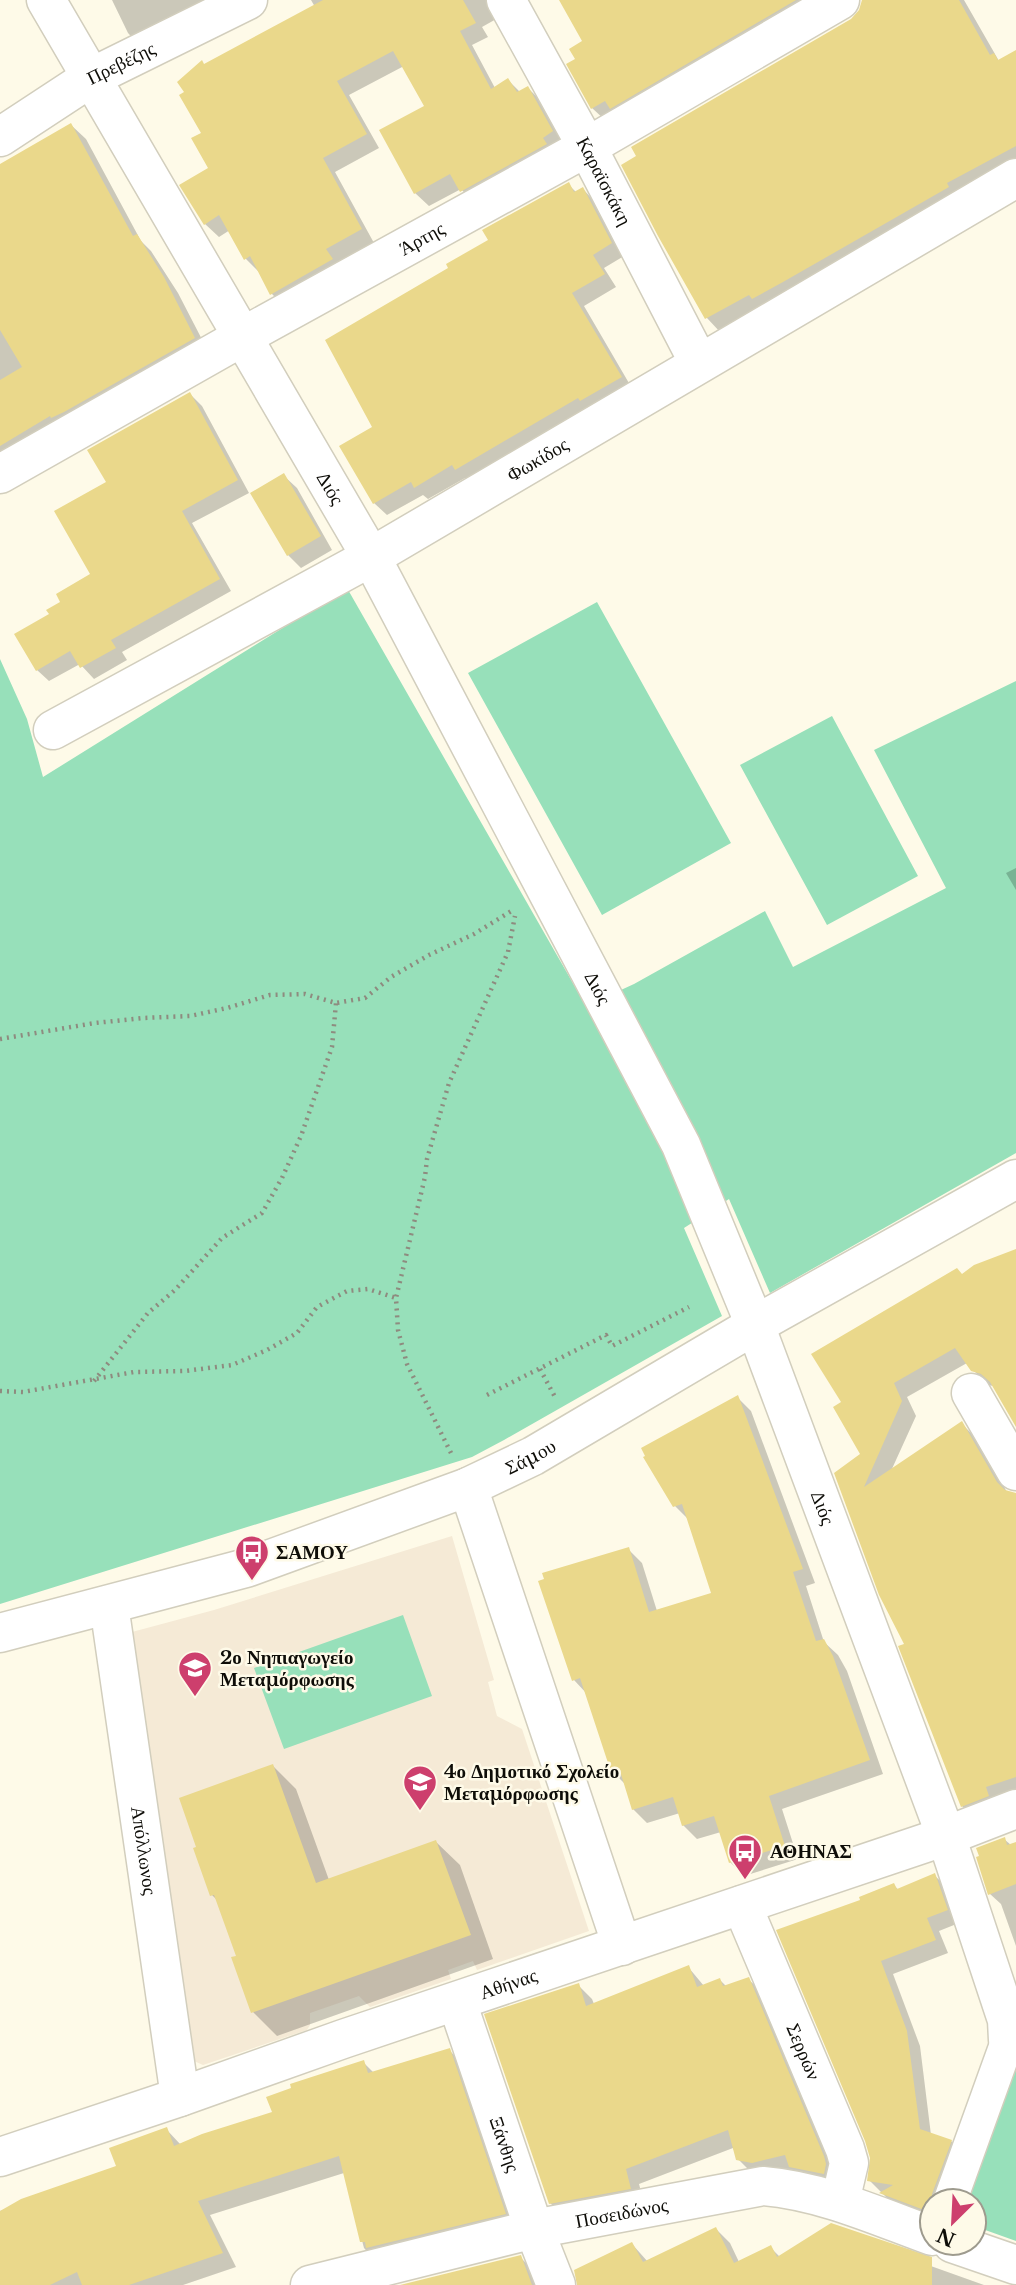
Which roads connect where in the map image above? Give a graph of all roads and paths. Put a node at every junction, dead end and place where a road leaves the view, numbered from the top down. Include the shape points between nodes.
1 (46, 0) edge
2 (248, 0) edge
3 (506, 0) edge
4 (840, 0) edge
5 (90, 78) junction
6 (0, 137) edge
7 (587, 147) junction
8 (1016, 178) edge
9 (242, 337) junction
10 (699, 363) junction
11 (0, 474) edge
12 (370, 557) junction
13 (53, 730) dead end
14 (336, 1003) junction
15 (0, 1039) edge
16 (1016, 1179) edge
17 (396, 1298) junction
18 (689, 1307) dead end
19 (755, 1325) junction
20 (94, 1381) junction
21 (0, 1391) edge
22 (971, 1393) dead end
23 (487, 1395) dead end
24 (1016, 1471) edge
25 (468, 1487) junction
26 (108, 1605) junction
27 (0, 1633) edge
28 (1016, 1809) edge
29 (946, 1836) junction
30 (742, 1905) junction
31 (622, 1946) junction
32 (457, 2002) junction
33 (1012, 2042) edge
34 (180, 2097) junction
35 (0, 2157) edge
36 (955, 2187) edge
37 (840, 2202) junction
38 (534, 2229) junction
39 (918, 2231) edge
40 (988, 2255) edge
41 (1016, 2265) edge
42 (310, 2285) edge
43 (556, 2285) edge

1 - 5 street, Διός
2 - 5 street, Πρεβέζης
3 - 7 street, Καραϊσκάκη
4 - 7 street, Άρτης
5 - 6 street, Πρεβέζης
5 - 9 street, Διός
7 - 9 street, Άρτης
7 - 10 street, Καραϊσκάκη
8 - 10 street, Φωκίδος
9 - 11 street, Άρτης
9 - 12 street, Διός
10 - 12 street, Φωκίδος
12 - 13 street, Φωκίδος
12 - 19 street, Διός via 681,1145
14 - 15 path via 305,994 270,995 190,1016 95,1023
14 - 17 path via 365,998 391,977 516,908 508,952 449,1083
14 - 20 path via 332,1047 301,1136 262,1213 222,1238 148,1313
16 - 19 street, Σάμου
17 - 20 path via 368,1289 347,1291 317,1307 297,1333 232,1365 134,1372
17 - 25 path via 407,1364
18 - 23 path via 612,1346 606,1335
19 - 25 street, Σάμου via 533,1457
19 - 29 street, Διός
20 - 21 path
22 - 24 street
25 - 26 street, Σάμου via 246,1568
25 - 31 street
26 - 27 street, Σάμου
26 - 34 street, Απόλλωνος
28 - 29 street, Αθήνας
29 - 30 street, Αθήνας
29 - 33 street, Διός
30 - 31 street, Αθήνας
30 - 37 street, Σερρών via 845,2149 849,2163
31 - 32 street, Αθήνας
32 - 34 street, Αθήνας
32 - 38 street, Ξάνθης
33 - 36 street
34 - 35 street, Αθήνας
37 - 38 street, Ποσειδώνος via 795,2188 763,2186
37 - 39 street, Ποσειδώνος
38 - 42 street, Ποσειδώνος
38 - 43 street, Ξάνθης
40 - 41 street

